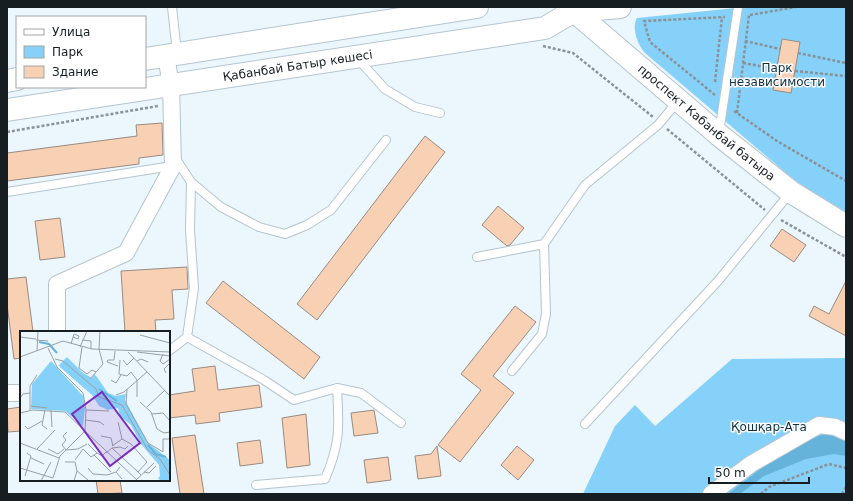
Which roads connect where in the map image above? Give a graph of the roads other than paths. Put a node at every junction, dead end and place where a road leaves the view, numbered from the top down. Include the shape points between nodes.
1 (172, 7) edge
2 (477, 7) edge
3 (620, 7) edge
4 (738, 7) edge
5 (570, 8) edge
6 (163, 56) edge
7 (357, 56) junction
8 (171, 85) junction
9 (678, 100) junction
10 (7, 110) edge
11 (440, 113) dead end
12 (719, 135) junction
13 (386, 140) dead end
14 (173, 160) junction
15 (191, 182) junction
16 (7, 192) edge
17 (791, 192) junction
18 (846, 226) edge
19 (544, 244) junction
20 (477, 257) dead end
21 (57, 331) edge
22 (187, 337) junction
23 (170, 350) edge
24 (512, 371) dead end
25 (337, 388) junction
26 (7, 393) edge
27 (20, 393) edge
28 (401, 423) dead end
29 (584, 424) dead end
30 (846, 432) edge
31 (256, 485) dead end
32 (711, 494) edge

1 - 6 lane
2 - 6 main road
3 - 5 main road
4 - 12 lane
5 - 7 main road, Қабанбай Батыр көшесі via 545,28
5 - 9 main road, проспект Кабанбай батыра
6 - 8 street
7 - 8 main road, Қабанбай Батыр көшесі
7 - 11 lane via 385,90 415,107
8 - 10 main road, Қабанбай Батыр көшесі
8 - 14 street
9 - 12 main road, проспект Кабанбай батыра
9 - 19 lane via 658,125 585,185
12 - 17 main road, проспект Кабанбай батыра
13 - 15 lane via 331,210 307,226 285,234 259,227 221,207
14 - 15 lane
14 - 16 lane
14 - 21 street via 126,254 57,284
15 - 22 lane via 190,230 194,288
17 - 18 main road, проспект Кабанбай батыра
17 - 29 lane via 718,281
19 - 20 lane
19 - 24 lane via 546,314 542,334
22 - 23 lane
22 - 25 lane via 294,400
25 - 28 lane via 360,393
25 - 31 lane via 339,432 335,457 325,479
26 - 27 street
30 - 32 street via 835,427 819,425 751,464

